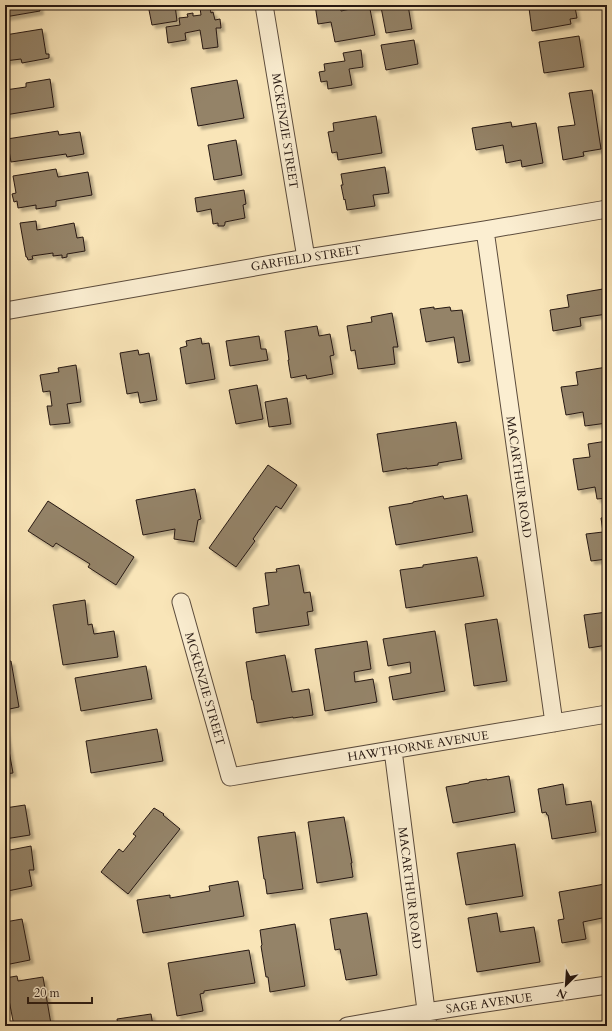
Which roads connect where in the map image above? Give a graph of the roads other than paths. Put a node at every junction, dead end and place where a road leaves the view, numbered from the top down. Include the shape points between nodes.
1 (264, 5) edge
2 (607, 208) edge
3 (485, 230) junction
4 (306, 258) junction
5 (5, 311) edge
6 (181, 602) dead end
7 (607, 714) edge
8 (554, 723) junction
9 (393, 750) junction
10 (230, 777) joint
11 (607, 985) edge
12 (427, 1019) edge
13 (347, 1026) edge

1 - 4 street, MCKENZIE STREET
2 - 3 street, GARFIELD STREET
3 - 4 street, GARFIELD STREET
3 - 8 street, MACARTHUR ROAD
4 - 5 street, GARFIELD STREET
6 - 10 street, MCKENZIE STREET
7 - 8 street, HAWTHORNE AVENUE
8 - 9 street, HAWTHORNE AVENUE
9 - 10 street, HAWTHORNE AVENUE
9 - 12 street, MACARTHUR ROAD
11 - 12 street, SAGE AVENUE
12 - 13 street, SAGE AVENUE

